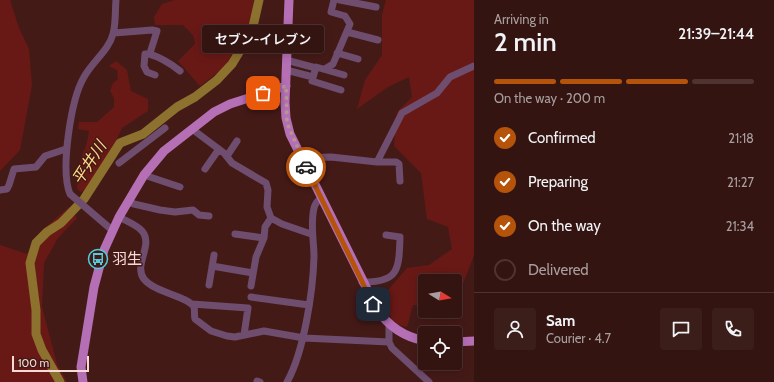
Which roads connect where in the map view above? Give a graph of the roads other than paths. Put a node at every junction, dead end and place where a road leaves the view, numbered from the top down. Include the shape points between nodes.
1 (116, 0) edge
2 (289, 0) edge
3 (334, 0) edge
4 (340, 0) edge
5 (376, 7) dead end
6 (347, 32) junction
7 (114, 33) junction
8 (378, 40) dead end
9 (150, 53) junction
10 (337, 53) junction
11 (358, 59) dead end
12 (286, 60) junction
13 (474, 66) edge
14 (316, 68) junction
15 (325, 69) junction
16 (286, 70) junction
17 (180, 71) dead end
18 (156, 75) dead end
19 (344, 75) dead end
20 (313, 77) junction
21 (286, 86) junction
22 (341, 90) dead end
23 (165, 128) dead end
24 (192, 129) junction
25 (237, 141) dead end
26 (66, 149) junction
27 (219, 149) junction
28 (227, 156) junction
29 (302, 158) junction
30 (377, 162) junction
31 (119, 163) dead end
32 (205, 169) dead end
33 (144, 175) junction
34 (400, 181) dead end
35 (180, 187) dead end
36 (0, 190) edge
37 (321, 198) junction
38 (128, 201) junction
39 (209, 216) dead end
40 (119, 217) junction
41 (271, 218) junction
42 (112, 230) junction
43 (235, 234) dead end
44 (311, 234) junction
45 (386, 235) dead end
46 (264, 238) junction
47 (214, 255) dead end
48 (212, 266) junction
49 (253, 272) junction
50 (362, 282) junction
51 (209, 285) dead end
52 (251, 286) dead end
53 (251, 297) dead end
54 (192, 304) junction
55 (308, 305) junction
56 (389, 324) junction
57 (244, 335) junction
58 (304, 338) junction
59 (418, 339) edge
60 (474, 341) edge
61 (389, 342) junction
62 (462, 342) edge
63 (83, 382) edge
64 (287, 382) edge
65 (429, 382) edge

1 - 7 street
2 - 12 main road
3 - 6 street via 331,12 345,16 350,24
4 - 5 street
6 - 8 street
6 - 10 street
7 - 9 street via 157,31
7 - 26 street via 80,84
9 - 17 street
9 - 18 street via 145,54 144,66 147,72
10 - 11 street
10 - 15 street via 333,64
12 - 14 street
12 - 16 main road
13 - 30 street via 450,77 437,93 402,113
14 - 15 street
14 - 20 street
15 - 19 street
16 - 20 street
16 - 21 main road
20 - 22 street via 312,81
21 - 24 main road via 223,107
21 - 29 main road via 287,123
23 - 31 street
24 - 27 street
24 - 33 main road via 164,151
25 - 28 street
26 - 36 street via 45,156 36,167 14,169 10,185
26 - 42 street via 68,189 75,199
27 - 28 street
27 - 32 street
28 - 41 street via 249,174 266,183 267,208
29 - 30 street via 331,157
29 - 37 main road
30 - 34 street via 399,164
33 - 35 street
33 - 38 main road
37 - 44 street via 314,208
37 - 50 main road
38 - 39 street via 160,210 193,210
38 - 40 main road
40 - 42 main road
40 - 54 street via 142,231 145,237 141,269 144,279 156,289
41 - 44 street
41 - 46 street via 265,227
42 - 63 main road via 94,287 81,367
43 - 46 street
44 - 55 street via 314,261
45 - 50 street via 400,236 397,266 383,281
46 - 49 street
47 - 48 street
48 - 49 street
48 - 51 street
49 - 52 street
50 - 56 main road via 376,309
53 - 55 street
54 - 57 street via 195,311 194,319 205,328 227,336
54 - 57 street via 248,308
55 - 58 street
56 - 59 main road via 406,335
56 - 61 street
57 - 58 street via 264,332
58 - 61 street
58 - 64 street
60 - 62 main road
61 - 65 street via 402,359

